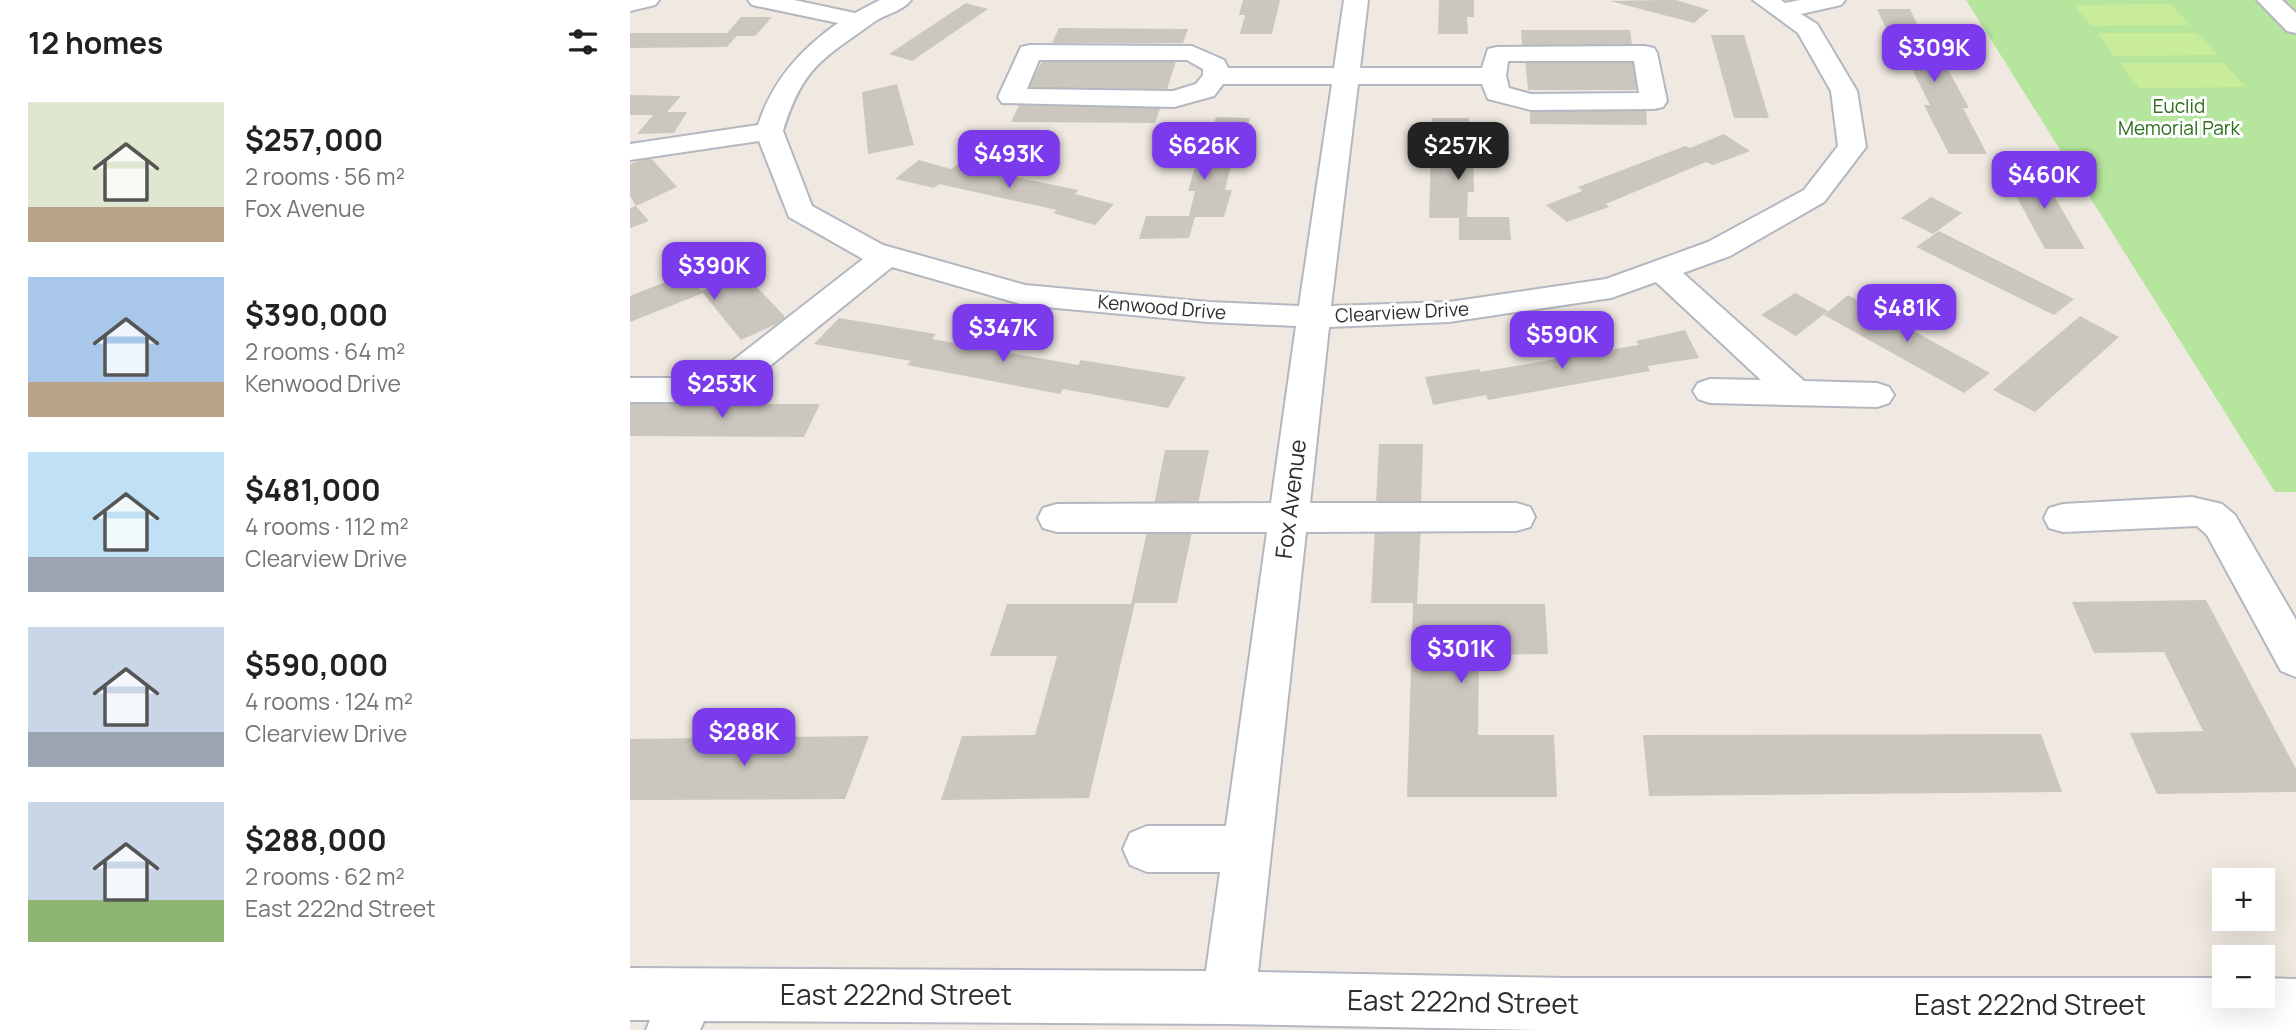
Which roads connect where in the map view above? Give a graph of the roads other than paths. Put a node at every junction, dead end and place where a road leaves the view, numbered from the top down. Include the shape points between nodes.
1 (647, 0) edge
2 (761, 0) edge
3 (899, 0) edge
4 (1356, 0) edge
5 (1833, 0) edge
6 (2269, 0) edge
7 (630, 4) edge
8 (1773, 6) edge
9 (861, 21) junction
10 (2296, 26) edge
11 (1346, 75) junction
12 (1216, 76) junction
13 (1493, 76) junction
14 (769, 131) junction
15 (630, 152) edge
16 (887, 256) junction
17 (1661, 270) junction
18 (1314, 317) junction
19 (630, 390) edge
20 (1710, 391) dead end
21 (1794, 392) junction
22 (1877, 396) dead end
23 (1289, 517) junction
24 (1516, 517) dead end
25 (1057, 518) dead end
26 (2063, 518) dead end
27 (2296, 659) edge
28 (1147, 849) dead end
29 (1248, 849) junction
30 (630, 994) edge
31 (1229, 998) junction
32 (2296, 1005) edge
33 (682, 1012) edge
34 (1567, 1017) edge

1 - 7 street
2 - 9 street
3 - 9 street
4 - 11 street, Fox Avenue
5 - 8 street
6 - 10 street
8 - 17 street, Clearview Drive via 1808,29 1844,91 1852,147 1814,196 1719,249
9 - 14 street via 820,50 786,86
11 - 12 street
11 - 13 street
11 - 18 street, Fox Avenue
12 - 12 street via 1215,65 1192,53 1030,52 1011,97 1174,99 1205,90
13 - 13 street via 1497,93 1531,102 1654,100 1645,53 1497,54
14 - 15 street
14 - 16 street, Kenwood Drive via 799,211 872,253
16 - 18 street, Kenwood Drive via 1024,295
16 - 19 street via 723,390
17 - 18 street, Clearview Drive via 1611,288 1449,312
17 - 21 street
18 - 23 street, Fox Avenue
20 - 21 street
21 - 22 street
23 - 24 street
23 - 25 street
23 - 29 street, Fox Avenue
26 - 27 street via 2208,514 2221,525
28 - 29 street
29 - 31 street, Fox Avenue
30 - 33 street, East 222nd Street
31 - 33 street, East 222nd Street
31 - 34 street, East 222nd Street
32 - 34 street, East 222nd Street

